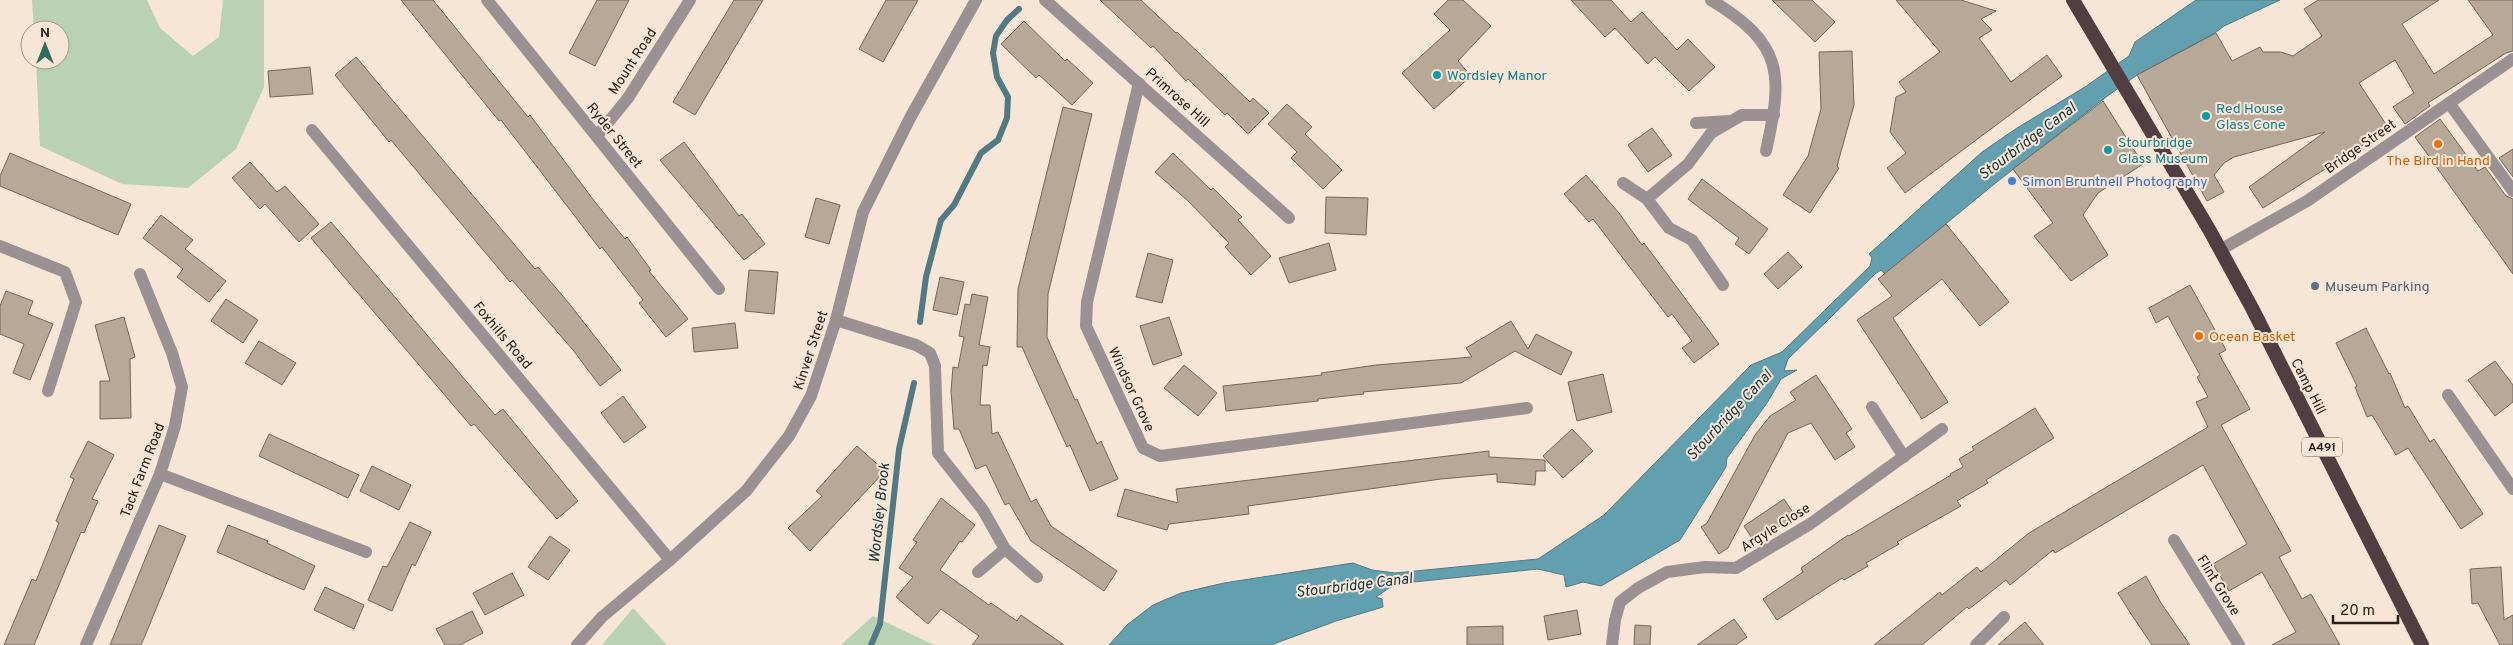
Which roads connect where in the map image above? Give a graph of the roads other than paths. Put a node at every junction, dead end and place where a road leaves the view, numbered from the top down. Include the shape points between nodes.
1 (487, 0) edge
2 (690, 0) edge
3 (976, 0) edge
4 (1045, 0) edge
5 (1711, 0) edge
6 (2073, 0) edge
7 (2513, 59) edge
8 (1139, 83) junction
9 (2449, 103) junction
10 (1774, 115) junction
11 (1732, 121) junction
12 (1696, 123) dead end
13 (312, 130) dead end
14 (597, 136) junction
15 (1766, 151) dead end
16 (1623, 183) dead end
17 (2513, 192) edge
18 (1647, 199) junction
19 (1289, 218) dead end
20 (0, 246) edge
21 (2220, 250) junction
22 (140, 274) dead end
23 (1723, 285) dead end
24 (719, 289) dead end
25 (836, 320) junction
26 (48, 391) dead end
27 (2448, 396) dead end
28 (1872, 407) dead end
29 (1527, 408) dead end
30 (1942, 429) dead end
31 (1904, 458) junction
32 (160, 474) junction
33 (2513, 489) edge
34 (2174, 540) dead end
35 (1005, 550) junction
36 (366, 552) dead end
37 (670, 560) junction
38 (978, 572) dead end
39 (1037, 577) dead end
40 (2004, 617) dead end
41 (86, 645) edge
42 (577, 645) edge
43 (1612, 645) edge
44 (1976, 645) edge
45 (2239, 645) edge
46 (2422, 645) edge

1 - 14 street, Ryder Street
2 - 14 street, Mount Road via 628,98
3 - 25 street, Kinver Street via 910,118 863,212
4 - 8 street, Primrose Hill
5 - 10 street via 1755,34 1770,54 1776,73
6 - 21 highway, A491
7 - 9 street, Bridge Street
8 - 19 street, Primrose Hill
8 - 29 street, Windsor Grove via 1087,302 1086,326 1143,448 1160,456
9 - 17 street
9 - 21 street, Bridge Street via 2307,200
10 - 11 street via 1742,116
10 - 15 street
11 - 12 street
11 - 18 street via 1711,133 1688,164
13 - 37 street, Foxhills Road
14 - 24 street, Ryder Street
16 - 18 street
18 - 23 street via 1668,228 1692,240
20 - 26 street via 65,272 76,302
21 - 46 highway, Camp Hill / A491
22 - 32 street, Tack Farm Road via 182,387 175,426
25 - 35 street via 916,345 930,354 935,366 938,453 983,510
25 - 37 street, Kinver Street via 811,396 789,436 746,491
27 - 33 street
28 - 31 street
30 - 31 street, Argyle Close
31 - 43 street, Argyle Close via 1810,524 1736,568 1705,567 1667,572 1638,588 1620,602
32 - 36 street
32 - 41 street, Tack Farm Road
34 - 45 street, Flint Grove
35 - 38 street
35 - 39 street
37 - 42 street, Kinver Street via 602,617
40 - 44 street

